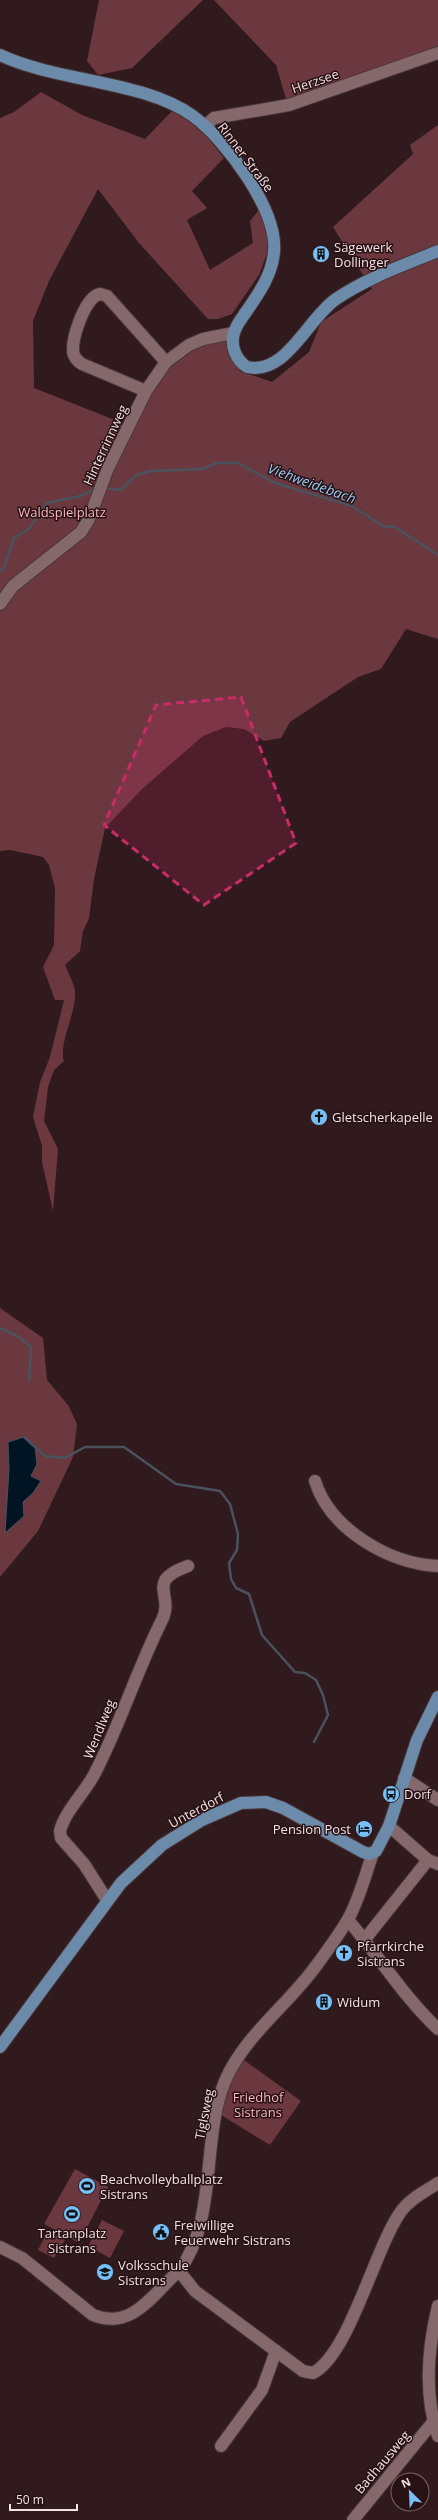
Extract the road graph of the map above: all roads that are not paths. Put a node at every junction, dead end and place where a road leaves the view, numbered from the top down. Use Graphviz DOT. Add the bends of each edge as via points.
graph roads {
  1 [pos="436,54"];
  2 [pos="0,55"];
  3 [pos="205,126"];
  4 [pos="438,251"];
  5 [pos="233,333"];
  6 [pos="166,362"];
  7 [pos="146,391"];
  8 [pos="0,604"];
  9 [pos="315,1481"];
  10 [pos="188,1566"];
  11 [pos="438,1566"];
  12 [pos="438,1697"];
  13 [pos="404,1778"];
  14 [pos="438,1800"];
  15 [pos="389,1826"];
  16 [pos="373,1853"];
  17 [pos="433,1862"];
  18 [pos="107,1900"];
  19 [pos="348,1920"];
  20 [pos="365,1939"];
  21 [pos="438,2029"];
  22 [pos="0,2047"];
  23 [pos="438,2183"];
  24 [pos="0,2247"];
  25 [pos="179,2271"];
  26 [pos="438,2306"];
  27 [pos="276,2351"];
  28 [pos="433,2422"];
  29 [pos="438,2436"];
  30 [pos="221,2446"];
  31 [pos="353,2520"];
  1 -- 3 [label="street, Herzsee" via="289,105 214,118"];
  2 -- 3 [label="main road, Rinner Straße" via="24,64 150,95 179,108"];
  3 -- 5 [label="main road, Rinner Straße" via="254,188 274,231 271,268"];
  4 -- 5 [label="main road" via="386,273 336,299 320,312 285,354 268,367 252,368 242,364 235,352"];
  5 -- 6 [label="street, Hinterrinnweg" via="203,339 189,345"];
  6 -- 7 [label="street, Hinterrinnweg"];
  6 -- 7 [label="street" via="107,296 100,294 90,300 75,338 75,358 82,364"];
  7 -- 8 [label="street, Hinterrinnweg" via="108,468 89,519 81,532 13,586"];
  9 -- 11 [label="street" via="327,1507 369,1544 390,1555 427,1566"];
  10 -- 18 [label="street, Wendlweg" via="170,1574 164,1583 164,1615 139,1667 96,1772 60,1831 61,1838 84,1864"];
  12 -- 13 [label="main road" via="417,1740"];
  13 -- 14 [label="street"];
  13 -- 15 [label="main road"];
  15 -- 16 [label="main road" via="380,1848"];
  15 -- 17 [label="street"];
  16 -- 18 [label="main road, Unterdorf" via="363,1852 279,1806 266,1802 248,1802 208,1817 162,1845 131,1872"];
  16 -- 19 [label="street, Tiglsweg"];
  17 -- 20 [label="street"];
  18 -- 22 [label="main road, Unterdorf"];
  19 -- 20 [label="street"];
  19 -- 25 [label="street, Tiglsweg" via="316,1966 245,2046 226,2080 215,2117 198,2229 187,2261"];
  20 -- 21 [label="street" via="390,1976"];
  23 -- 27 [label="street" via="412,2200 401,2211 353,2316 330,2356 318,2371 308,2373"];
  24 -- 25 [label="street, Tiglsweg" via="22,2258 93,2315 106,2319 121,2319 134,2313"];
  25 -- 27 [label="street" via="195,2291"];
  26 -- 28 [label="street" via="430,2359"];
  27 -- 30 [label="street" via="262,2390"];
  28 -- 29 [label="street"];
  28 -- 31 [label="street, Badhausweg"];
}
